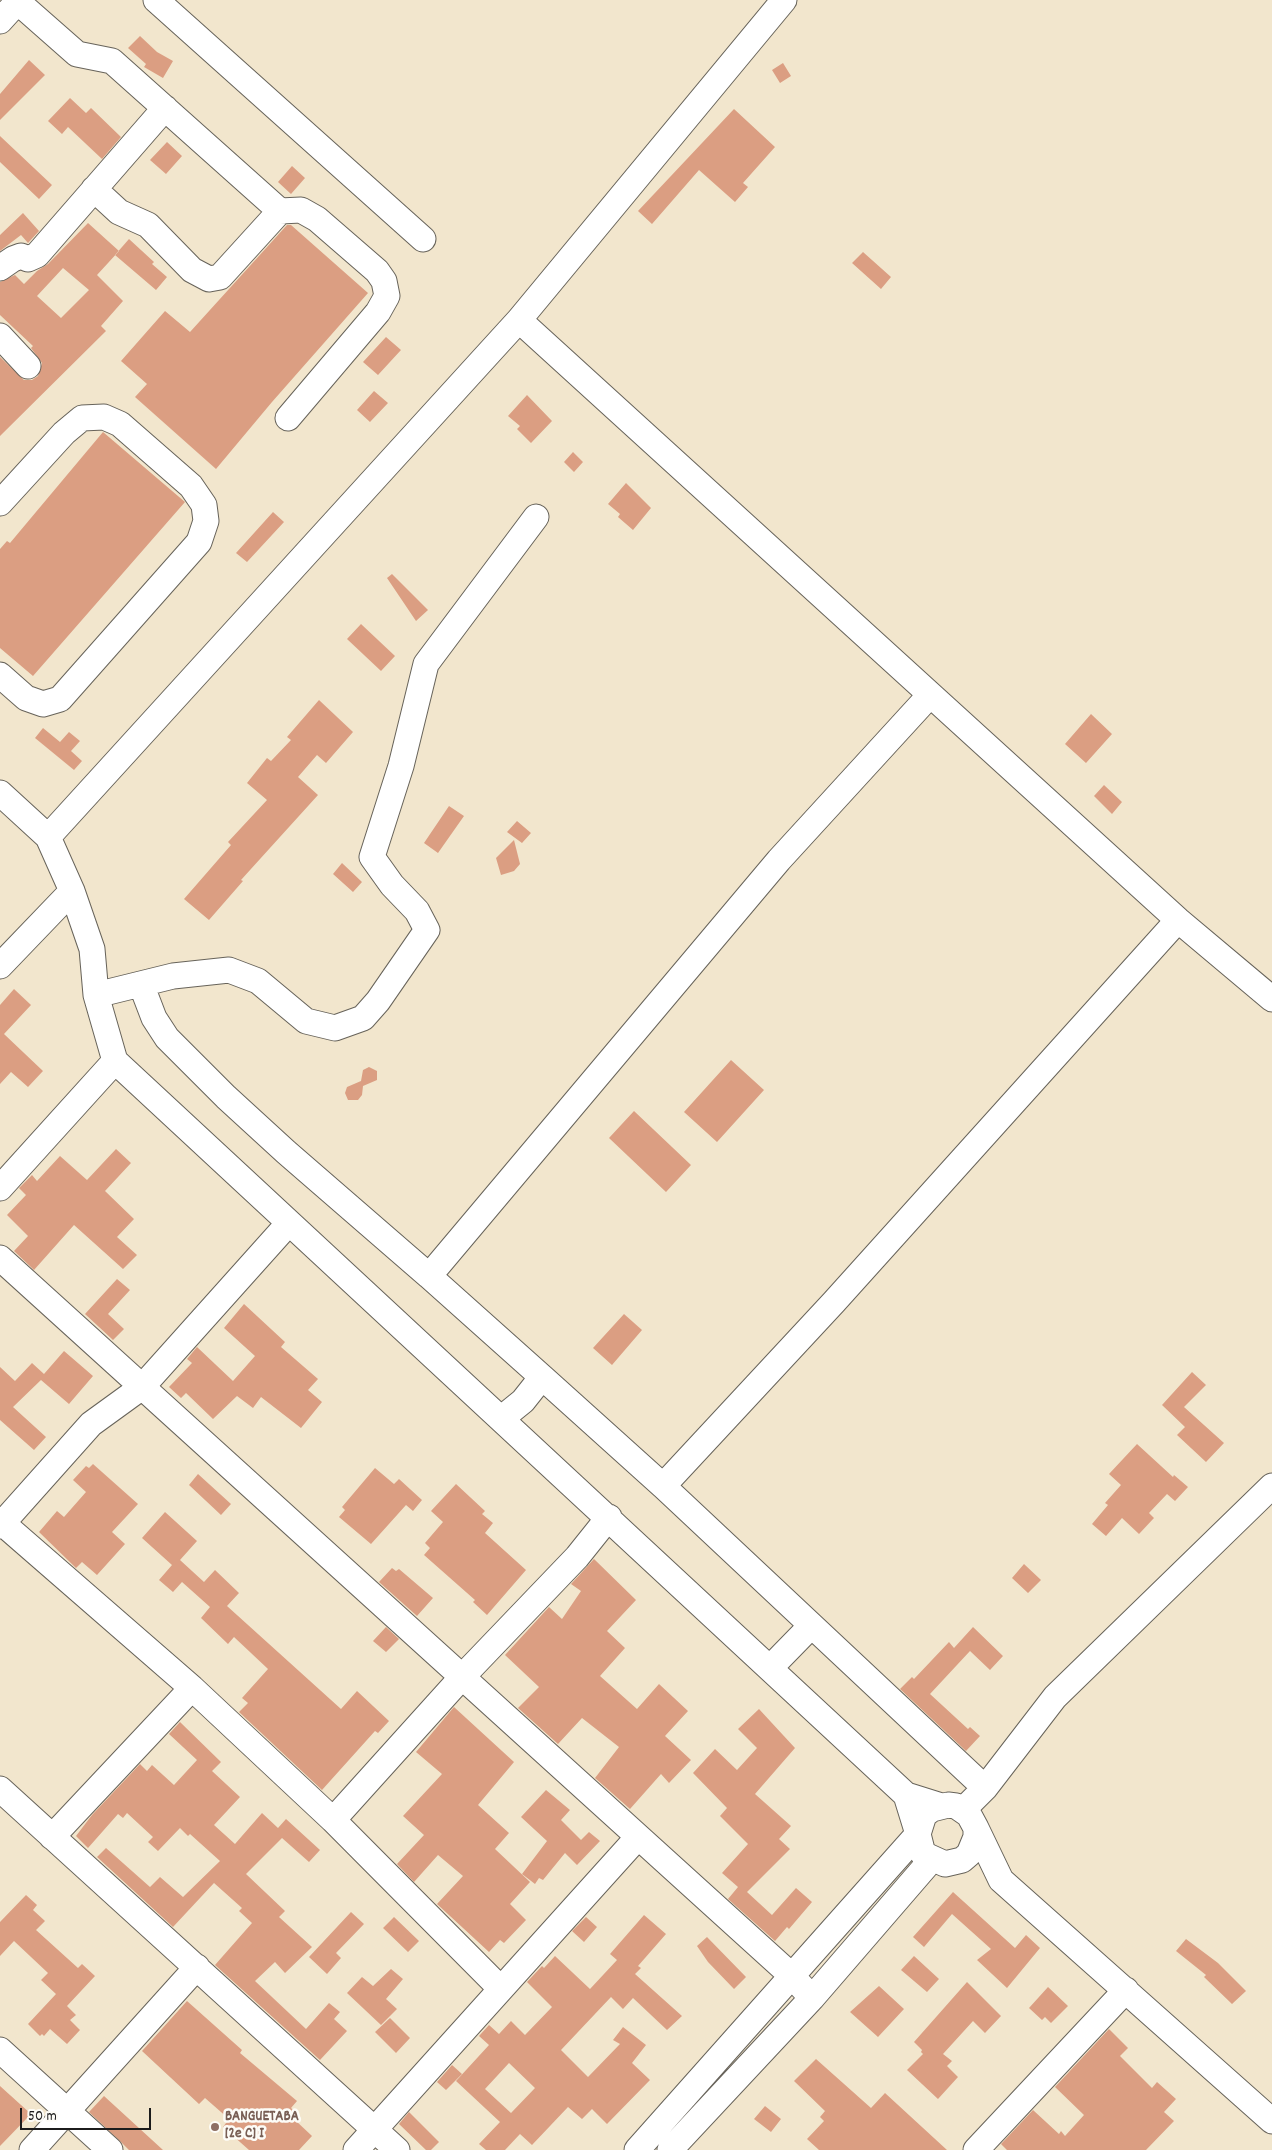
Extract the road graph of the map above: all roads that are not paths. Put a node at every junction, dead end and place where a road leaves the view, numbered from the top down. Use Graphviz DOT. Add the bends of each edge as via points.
graph roads {
  1 [pos="156,0"];
  2 [pos="784,0"];
  3 [pos="18,1"];
  4 [pos="0,21"];
  5 [pos="165,108"];
  6 [pos="94,189"];
  7 [pos="280,211"];
  8 [pos="423,239"];
  9 [pos="0,268"];
  10 [pos="519,320"];
  11 [pos="0,336"];
  12 [pos="28,366"];
  13 [pos="288,418"];
  14 [pos="0,503"];
  15 [pos="536,517"];
  16 [pos="0,675"];
  17 [pos="930,695"];
  18 [pos="0,792"];
  19 [pos="48,837"];
  20 [pos="72,892"];
  21 [pos="1178,920"];
  22 [pos="0,966"];
  23 [pos="119,990"];
  24 [pos="1272,999"];
  25 [pos="115,1061"];
  26 [pos="0,1188"];
  27 [pos="288,1224"];
  28 [pos="0,1258"];
  29 [pos="429,1276"];
  30 [pos="142,1386"];
  31 [pos="533,1387"];
  32 [pos="502,1418"];
  33 [pos="662,1486"];
  34 [pos="1272,1486"];
  35 [pos="609,1517"];
  36 [pos="1,1524"];
  37 [pos="800,1637"];
  38 [pos="770,1668"];
  39 [pos="462,1677"];
  40 [pos="192,1688"];
  41 [pos="985,1788"];
  42 [pos="0,1789"];
  43 [pos="906,1795"];
  44 [pos="960,1815"];
  45 [pos="333,1820"];
  46 [pos="918,1834"];
  47 [pos="52,1837"];
  48 [pos="638,1837"];
  49 [pos="943,1861"];
  50 [pos="1001,1880"];
  51 [pos="197,1967"];
  52 [pos="792,1976"];
  53 [pos="500,1988"];
  54 [pos="1126,1990"];
  55 [pos="812,1998"];
  56 [pos="0,2050"];
  57 [pos="67,2111"];
  58 [pos="1272,2121"];
  59 [pos="374,2130"];
  60 [pos="681,2146"];
  61 [pos="986,2147"];
  62 [pos="32,2150"];
  63 [pos="110,2150"];
  64 [pos="356,2150"];
  65 [pos="397,2150"];
  66 [pos="637,2150"];
  1 -- 8 [label="street"];
  2 -- 10 [label="street"];
  3 -- 4 [label="street"];
  3 -- 5 [label="street" via="77,54 112,61"];
  5 -- 6 [label="street"];
  5 -- 7 [label="street"];
  6 -- 7 [label="street" via="119,212 148,224 192,270 209,279 220,277"];
  6 -- 9 [label="street" via="37,256 28,259 21,256"];
  7 -- 13 [label="street" via="301,210 317,219 377,271 384,281 387,296 378,312"];
  10 -- 17 [label="street"];
  10 -- 19 [label="street"];
  11 -- 12 [label="street"];
  14 -- 16 [label="street" via="64,432 82,418 104,416 120,424 191,486 204,505 206,521 199,542 60,699 43,704 26,698"];
  15 -- 23 [label="street" via="426,664 401,766 372,857 392,885 417,911 427,930 378,1001 363,1018 335,1028 306,1021 258,981 229,970 173,976"];
  17 -- 21 [label="street"];
  17 -- 29 [label="street" via="779,860"];
  18 -- 19 [label="street"];
  19 -- 20 [label="street"];
  20 -- 22 [label="street"];
  20 -- 23 [label="street" via="92,949"];
  21 -- 24 [label="street"];
  21 -- 33 [label="street" via="834,1302"];
  23 -- 25 [label="street"];
  23 -- 29 [label="street" via="154,1018 167,1038 226,1097"];
  25 -- 26 [label="street"];
  25 -- 27 [label="street"];
  27 -- 30 [label="street"];
  27 -- 32 [label="street"];
  28 -- 30 [label="street"];
  29 -- 31 [label="street"];
  30 -- 36 [label="street" via="91,1424"];
  30 -- 39 [label="street"];
  31 -- 32 [label="street"];
  31 -- 33 [label="street"];
  32 -- 35 [label="street"];
  33 -- 37 [label="street"];
  34 -- 41 [label="street" via="1055,1696"];
  35 -- 38 [label="street"];
  35 -- 39 [label="street" via="577,1557"];
  36 -- 40 [label="street"];
  37 -- 38 [label="street"];
  37 -- 41 [label="street"];
  38 -- 43 [label="street"];
  39 -- 45 [label="street"];
  39 -- 48 [label="street"];
  40 -- 45 [label="street"];
  40 -- 47 [label="street"];
  41 -- 44 [label="street"];
  42 -- 47 [label="street"];
  43 -- 44 [label="street"];
  43 -- 46 [label="street"];
  44 -- 46 [label="street" via="924,1816"];
  44 -- 49 [label="street" via="976,1837 969,1854"];
  44 -- 50 [label="street"];
  45 -- 53 [label="street"];
  46 -- 49 [label="street" via="922,1854"];
  46 -- 52 [label="street"];
  47 -- 51 [label="street"];
  48 -- 52 [label="street"];
  48 -- 53 [label="street"];
  49 -- 50 [label="street"];
  49 -- 55 [label="street"];
  50 -- 54 [label="street"];
  51 -- 57 [label="street"];
  51 -- 59 [label="street"];
  52 -- 55 [label="street"];
  52 -- 66 [label="street"];
  53 -- 59 [label="street"];
  54 -- 58 [label="street"];
  54 -- 61 [label="street"];
  55 -- 60 [label="street"];
  56 -- 57 [label="street"];
  57 -- 62 [label="street"];
  57 -- 63 [label="street"];
  59 -- 64 [label="street"];
  59 -- 65 [label="street"];
}
